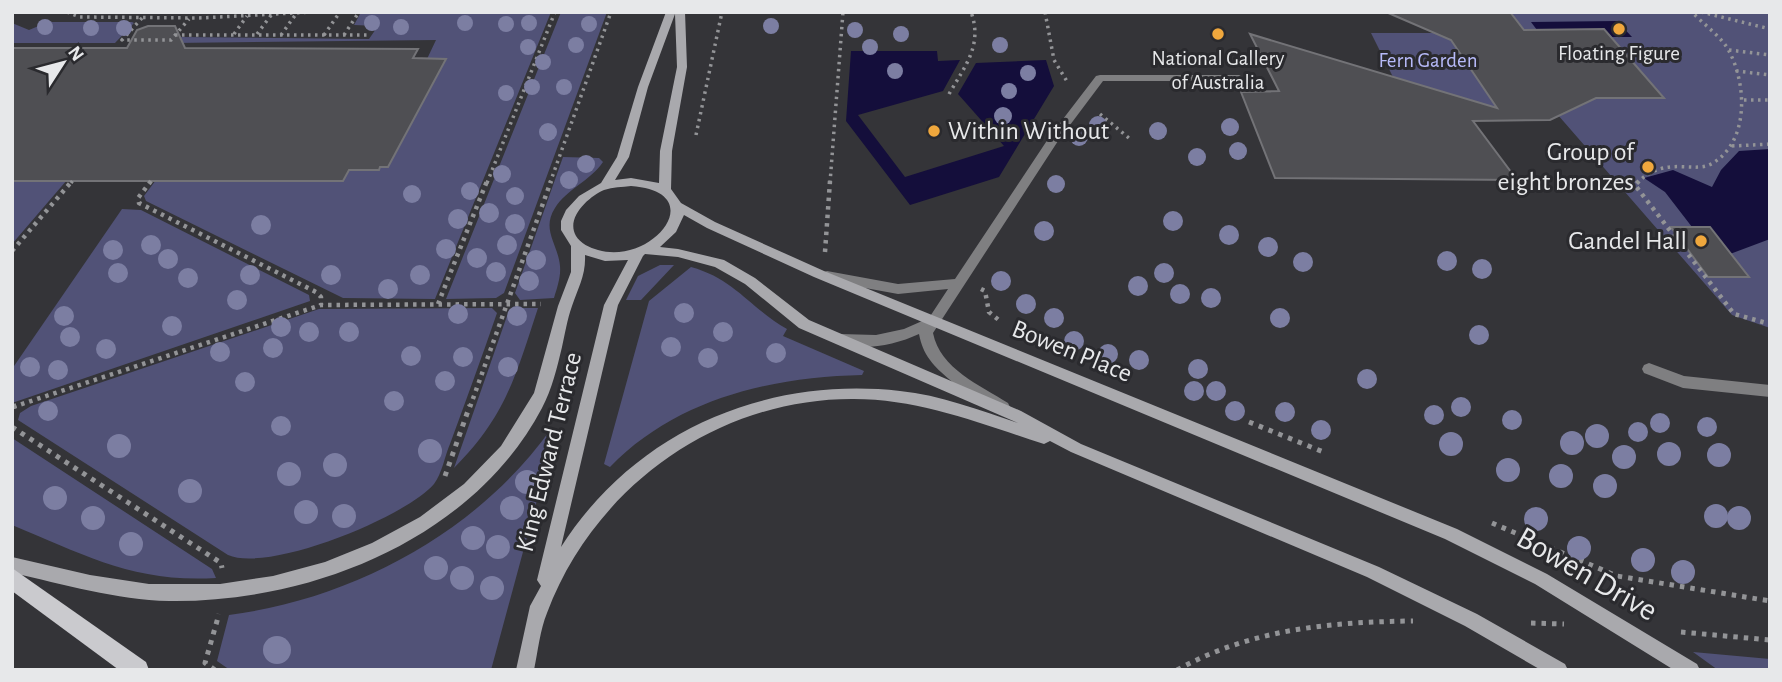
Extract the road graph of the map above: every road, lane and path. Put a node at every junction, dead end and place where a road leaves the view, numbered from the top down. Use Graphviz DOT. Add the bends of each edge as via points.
graph roads {
  1 [pos="67,12"];
  2 [pos="131,12"];
  3 [pos="313,12"];
  4 [pos="340,12"];
  5 [pos="359,12"];
  6 [pos="555,12"];
  7 [pos="611,12"];
  8 [pos="671,12"];
  9 [pos="680,12"];
  10 [pos="722,12"];
  11 [pos="843,12"];
  12 [pos="971,12"];
  13 [pos="1544,12"];
  14 [pos="1574,12"];
  15 [pos="1692,12"];
  16 [pos="1701,12"];
  17 [pos="297,13"];
  18 [pos="272,14"];
  19 [pos="248,15"];
  20 [pos="125,17"];
  21 [pos="142,18"];
  22 [pos="190,18"];
  23 [pos="1770,29"];
  24 [pos="175,35"];
  25 [pos="233,35"];
  26 [pos="257,35"];
  27 [pos="281,35"];
  28 [pos="324,35"];
  29 [pos="344,35"];
  30 [pos="369,35"];
  31 [pos="1729,50"];
  32 [pos="1770,55"];
  33 [pos="1735,71"];
  34 [pos="1770,75"];
  35 [pos="1239,78"];
  36 [pos="949,94"];
  37 [pos="1744,100"];
  38 [pos="1770,100"];
  39 [pos="1118,128"];
  40 [pos="1130,139"];
  41 [pos="694,142"];
  42 [pos="1770,144"];
  43 [pos="1732,146"];
  44 [pos="73,180"];
  45 [pos="151,180"];
  46 [pos="605,186"];
  47 [pos="665,190"];
  48 [pos="678,206"];
  49 [pos="577,245"];
  50 [pos="12,251"];
  51 [pos="641,251"];
  52 [pos="824,256"];
  53 [pos="819,274"];
  54 [pos="958,283"];
  55 [pos="438,304"];
  56 [pos="506,304"];
  57 [pos="546,304"];
  58 [pos="320,305"];
  59 [pos="933,322"];
  60 [pos="1770,324"];
  61 [pos="834,337"];
  62 [pos="1649,369"];
  63 [pos="1770,391"];
  64 [pos="12,407"];
  65 [pos="1016,415"];
  66 [pos="1245,421"];
  67 [pos="12,426"];
  68 [pos="1076,449"];
  69 [pos="1329,454"];
  70 [pos="447,481"];
  71 [pos="1479,518"];
  72 [pos="1451,534"];
  73 [pos="12,565"];
  74 [pos="12,578"];
  75 [pos="225,578"];
  76 [pos="1770,601"];
  77 [pos="221,606"];
  78 [pos="537,615"];
  79 [pos="1684,665"];
  80 [pos="1557,668"];
  81 [pos="138,670"];
  82 [pos="215,670"];
  83 [pos="526,670"];
  1 -- 20 [label="path" via="80,17"];
  2 -- 20 [label="path"];
  3 -- 17 [label="path"];
  4 -- 28 [label="path"];
  5 -- 29 [label="path"];
  6 -- 55 [label="path"];
  7 -- 56 [label="path"];
  8 -- 46 [label="main road, King Edward Terrace" via="623,157"];
  9 -- 47 [label="main road" via="682,67 666,151"];
  10 -- 41 [label="path"];
  11 -- 52 [label="path"];
  12 -- 36 [label="path" via="979,41"];
  13 -- 14 [label="path"];
  15 -- 31 [label="path"];
  16 -- 23 [label="path"];
  17 -- 18 [label="path"];
  17 -- 27 [label="path"];
  18 -- 19 [label="path"];
  18 -- 26 [label="path"];
  19 -- 22 [label="path"];
  19 -- 25 [label="path"];
  20 -- 21 [label="path"];
  21 -- 22 [label="path"];
  21 -- 24 [label="path" via="122,40 171,40"];
  22 -- 24 [label="path"];
  24 -- 25 [label="path"];
  25 -- 26 [label="path"];
  26 -- 27 [label="path"];
  27 -- 28 [label="path"];
  28 -- 29 [label="path"];
  29 -- 30 [label="path"];
  31 -- 32 [label="path"];
  31 -- 33 [label="path"];
  33 -- 34 [label="path"];
  33 -- 37 [label="path"];
  35 -- 54 [label="lane" via="1100,78"];
  37 -- 38 [label="path"];
  37 -- 43 [label="path"];
  39 -- 40 [label="path"];
  42 -- 43 [label="path"];
  43 -- 60 [label="path" via="1711,165 1661,165 1635,184 1734,314"];
  44 -- 50 [label="path"];
  45 -- 58 [label="path" via="139,203 316,292"];
  46 -- 47 [label="main road, King Edward Terrace" via="631,181"];
  46 -- 49 [label="main road, King Edward Terrace" via="587,195 570,212 567,231"];
  47 -- 48 [label="main road"];
  48 -- 51 [label="main road, King Edward Terrace" via="675,225 658,243"];
  48 -- 53 [label="main road, Bowen Place"];
  49 -- 51 [label="main road" via="597,254"];
  49 -- 73 [label="main road, King Edward Terrace" via="576,286 566,304 547,381 524,426 478,480 403,535 312,575 223,592 137,591"];
  51 -- 61 [label="main road" via="678,253 719,263 804,324"];
  51 -- 78 [label="main road, King Edward Terrace" via="611,305"];
  53 -- 54 [label="lane" via="898,289"];
  53 -- 59 [label="main road, Bowen Place"];
  54 -- 59 [label="lane"];
  55 -- 56 [label="path"];
  55 -- 58 [label="path"];
  56 -- 57 [label="path"];
  56 -- 70 [label="path" via="446,471"];
  58 -- 64 [label="path"];
  59 -- 61 [label="lane" via="892,339"];
  59 -- 65 [label="lane" via="926,338 936,358"];
  59 -- 72 [label="main road, Bowen Place"];
  61 -- 65 [label="main road"];
  62 -- 63 [label="lane" via="1683,382"];
  65 -- 68 [label="main road"];
  66 -- 69 [label="path"];
  67 -- 75 [label="path" via="221,563"];
  68 -- 78 [label="main road" via="901,397 825,393 745,410 667,450 607,501 570,546"];
  68 -- 80 [label="main road" via="1373,572"];
  71 -- 76 [label="path" via="1616,576"];
  72 -- 79 [label="main road, Bowen Drive"];
  74 -- 81 [label="main road"];
  77 -- 82 [label="path" via="205,663"];
  78 -- 83 [label="main road, King Edward Terrace"];
}
